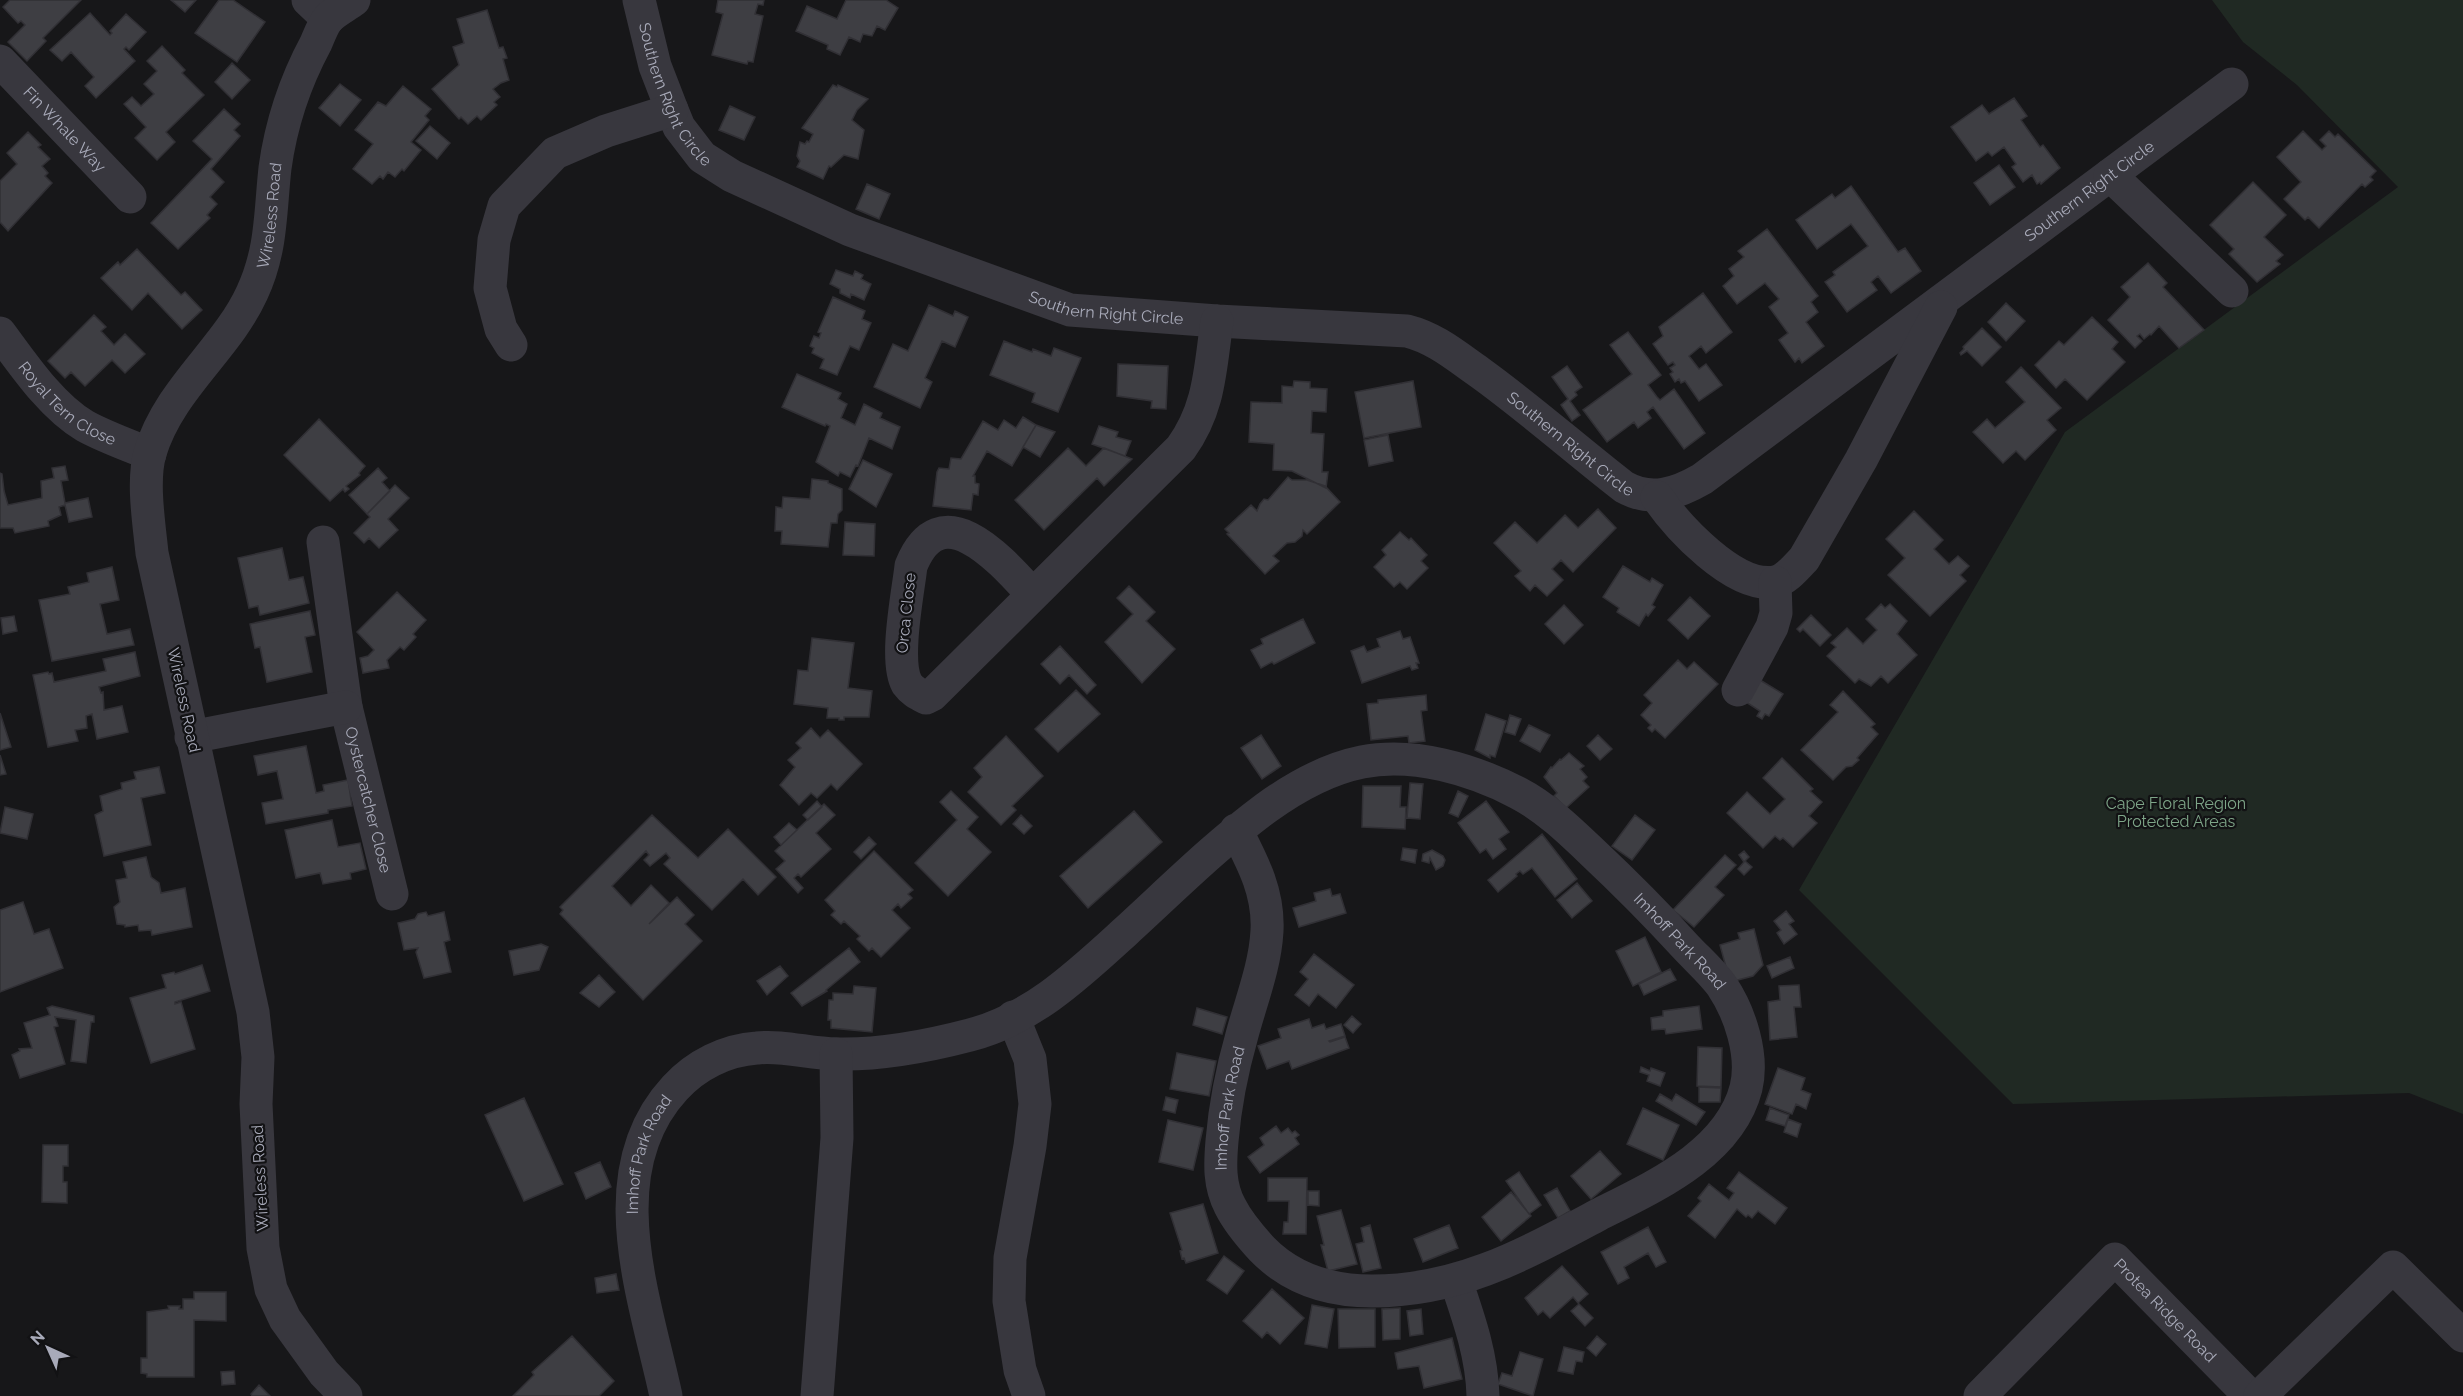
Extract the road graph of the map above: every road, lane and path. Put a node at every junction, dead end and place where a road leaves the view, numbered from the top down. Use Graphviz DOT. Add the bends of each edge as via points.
graph roads {
  1 [pos="639,0"];
  2 [pos="330,6"];
  3 [pos="0,61"];
  4 [pos="2232,84"];
  5 [pos="672,110"];
  6 [pos="2110,175"];
  7 [pos="130,196"];
  8 [pos="2232,291"];
  9 [pos="1945,299"];
  10 [pos="1217,321"];
  11 [pos="0,333"];
  12 [pos="511,345"];
  13 [pos="150,454"];
  14 [pos="1657,496"];
  15 [pos="323,542"];
  16 [pos="1775,582"];
  17 [pos="1032,594"];
  18 [pos="1738,690"];
  19 [pos="346,707"];
  20 [pos="191,737"];
  21 [pos="1236,830"];
  22 [pos="392,894"];
  23 [pos="1013,1017"];
  24 [pos="836,1054"];
  25 [pos="1456,1281"];
  26 [pos="2463,1336"];
  27 [pos="346,1396"];
  28 [pos="666,1396"];
  29 [pos="817,1396"];
  30 [pos="1029,1396"];
  31 [pos="1483,1396"];
  32 [pos="1980,1396"];
  33 [pos="2250,1396"];
  34 [pos="2260,1396"];
  1 -- 5 [label="street, Southern Right Circle" via="655,66"];
  2 -- 13 [label="street, Wireless Road" via="290,104 276,166 266,257 252,292 234,323 187,384"];
  3 -- 7 [label="street, Fin Whale Way"];
  4 -- 6 [label="street, Southern Right Circle"];
  5 -- 10 [label="street, Southern Right Circle" via="679,127 702,157 850,230 1070,310"];
  5 -- 12 [label="street" via="606,131 555,153 504,206 494,240 489,288 501,329"];
  6 -- 8 [label="street"];
  6 -- 9 [label="street, Southern Right Circle"];
  9 -- 14 [label="street, Southern Right Circle" via="1702,479 1687,488"];
  9 -- 16 [label="street, Southern Right Circle" via="1804,559"];
  10 -- 14 [label="street, Southern Right Circle" via="1422,334 1506,392 1624,487"];
  10 -- 17 [label="street, Orca Close" via="1204,408 1193,432"];
  11 -- 13 [label="street, Royal Tern Close" via="38,383 69,414"];
  13 -- 20 [label="street, Wireless Road" via="148,508 152,553"];
  14 -- 16 [label="street, Southern Right Circle" via="1682,529 1732,570"];
  15 -- 19 [label="street, Oystercatcher Close"];
  16 -- 18 [label="street" via="1776,613 1772,627"];
  17 -- 17 [label="street, Orca Close" via="932,695 926,698 908,685 901,661 911,566 916,552 934,535 947,531 975,541"];
  19 -- 20 [label="street, Oystercatcher Close"];
  19 -- 22 [label="street, Oystercatcher Close"];
  20 -- 27 [label="street, Wireless Road" via="253,1012 258,1057 256,1104 263,1248 271,1289 285,1319"];
  21 -- 23 [label="street, Imhoff Park Road" via="1075,977 1042,1002"];
  21 -- 25 [label="street, Imhoff Park Road" via="1261,883 1268,925 1265,954 1241,1036 1223,1130 1220,1173 1228,1203 1248,1234 1272,1259 1298,1277 1330,1287 1370,1291"];
  21 -- 25 [label="street, Imhoff Park Road" via="1320,775 1365,761 1425,760 1472,772 1524,796 1570,831 1644,901 1722,987 1743,1031 1750,1063 1746,1092 1731,1122 1711,1146 1638,1195 1544,1244"];
  23 -- 24 [label="street, Imhoff Park Road" via="981,1032 944,1041"];
  23 -- 30 [label="street" via="1030,1059 1035,1104 1010,1258 1009,1301 1020,1370"];
  24 -- 28 [label="street, Imhoff Park Road" via="752,1047 707,1062 670,1093 647,1127 635,1161 631,1207 634,1250"];
  24 -- 29 [label="street" via="837,1138"];
  25 -- 31 [label="street" via="1474,1331"];
  26 -- 34 [label="street" via="2393,1267"];
  32 -- 33 [label="street, Protea Ridge Road" via="2115,1259"];
}
